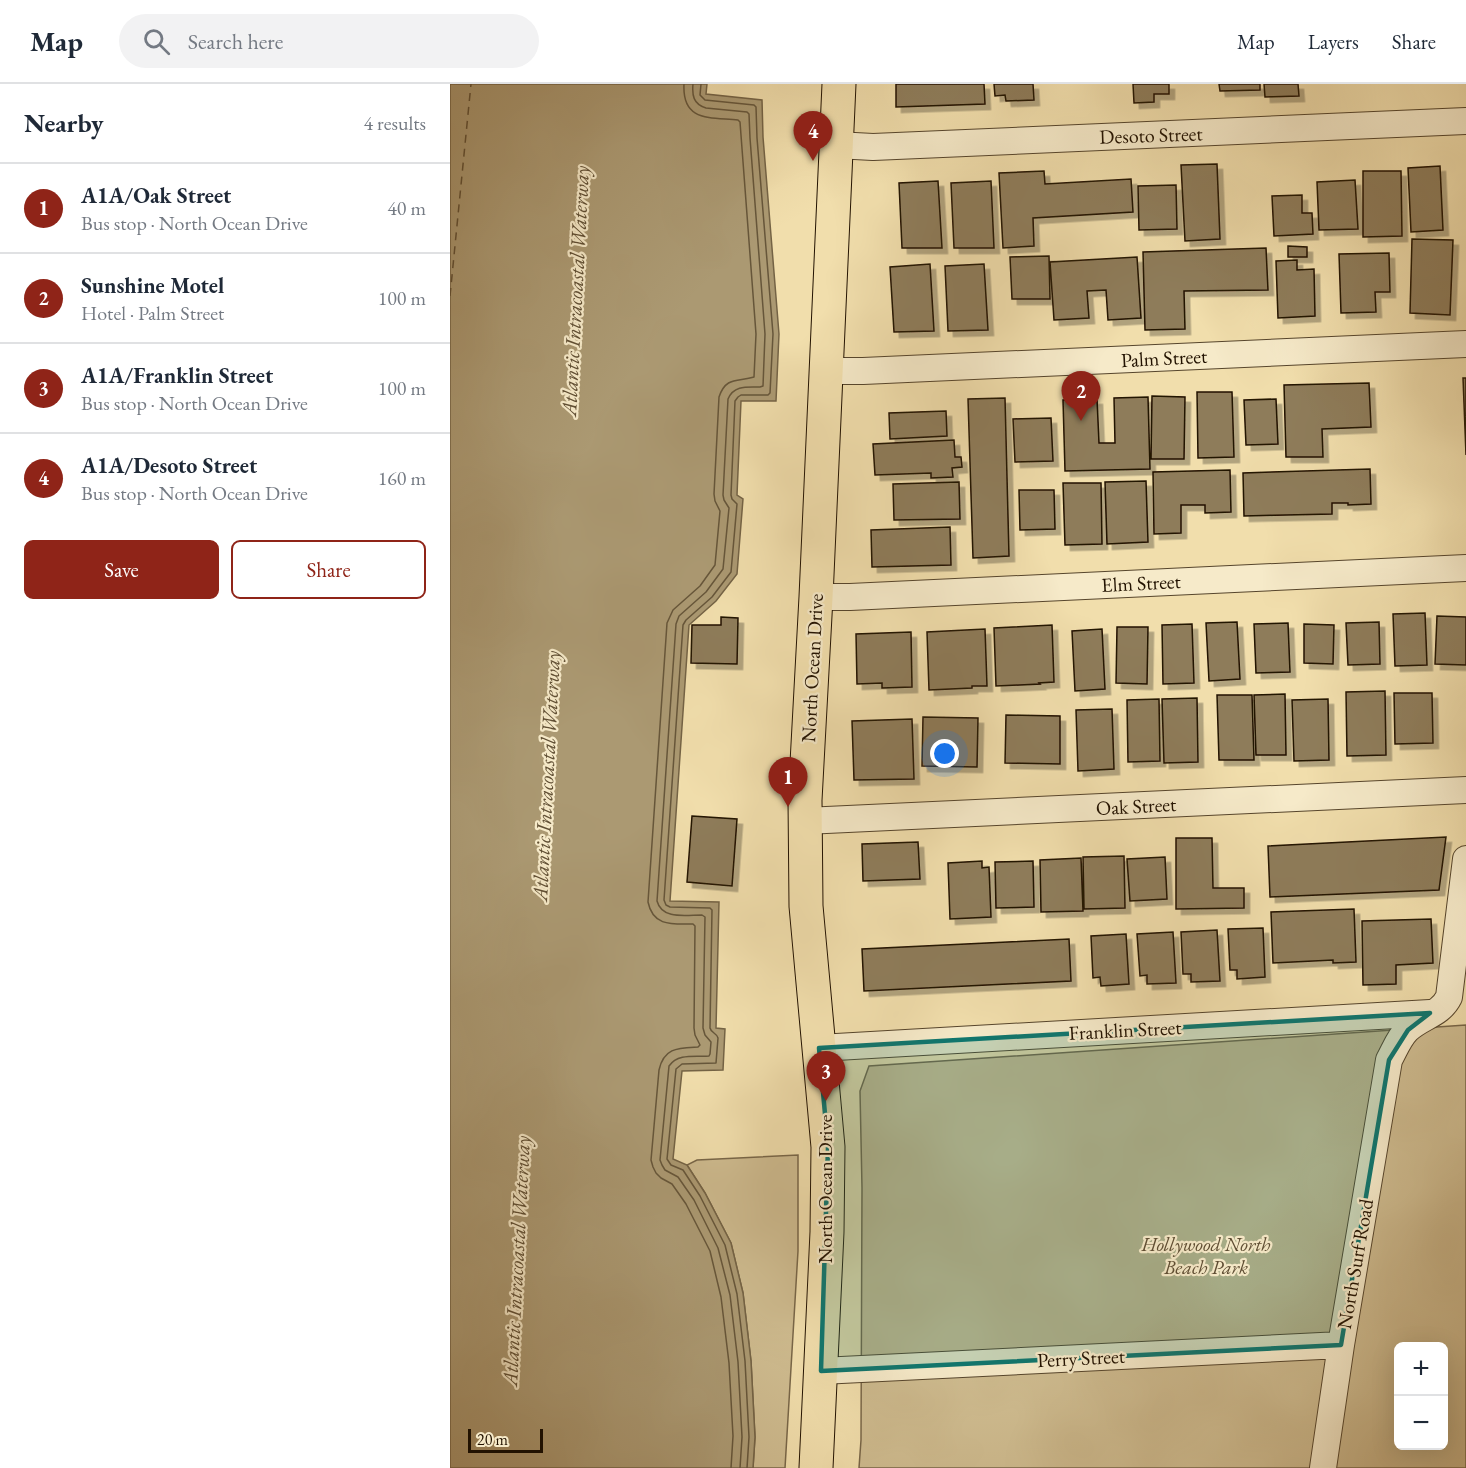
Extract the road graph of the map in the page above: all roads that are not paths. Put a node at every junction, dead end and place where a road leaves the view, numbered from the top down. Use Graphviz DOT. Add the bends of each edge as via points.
graph roads {
  1 [pos="839,84"];
  2 [pos="1466,121"];
  3 [pos="836,145"];
  4 [pos="1466,344"];
  5 [pos="826,371"];
  6 [pos="1466,568"];
  7 [pos="816,597"];
  8 [pos="1466,790"];
  9 [pos="805,821"];
  10 [pos="1466,859"];
  11 [pos="1430,1013"];
  12 [pos="1338,1019"];
  13 [pos="819,1048"];
  14 [pos="1389,1060"];
  15 [pos="1341,1344"];
  16 [pos="821,1371"];
  17 [pos="816,1468"];
  18 [pos="1323,1468"];
  1 -- 3 [label="main road, North Ocean Drive"];
  2 -- 3 [label="street, Desoto Street" via="873,147"];
  3 -- 5 [label="main road, North Ocean Drive"];
  4 -- 5 [label="street, Palm Street"];
  5 -- 7 [label="main road, North Ocean Drive"];
  6 -- 7 [label="street, Elm Street"];
  7 -- 9 [label="main road, North Ocean Drive"];
  8 -- 9 [label="street, Oak Street"];
  9 -- 13 [label="main road, North Ocean Drive" via="806,906"];
  10 -- 11 [label="street, North Surf Road" via="1449,997 1443,1007"];
  11 -- 12 [label="street, Franklin Street"];
  11 -- 14 [label="street, North Surf Road" via="1408,1030"];
  12 -- 13 [label="street, Franklin Street"];
  12 -- 14 [label="street, North Surf Road" via="1375,1028"];
  13 -- 16 [label="main road, North Ocean Drive" via="828,1146"];
  14 -- 15 [label="street, North Surf Road"];
  15 -- 16 [label="street, Perry Street"];
  15 -- 18 [label="street, North Surf Road"];
  16 -- 17 [label="main road, North Ocean Drive"];
}
